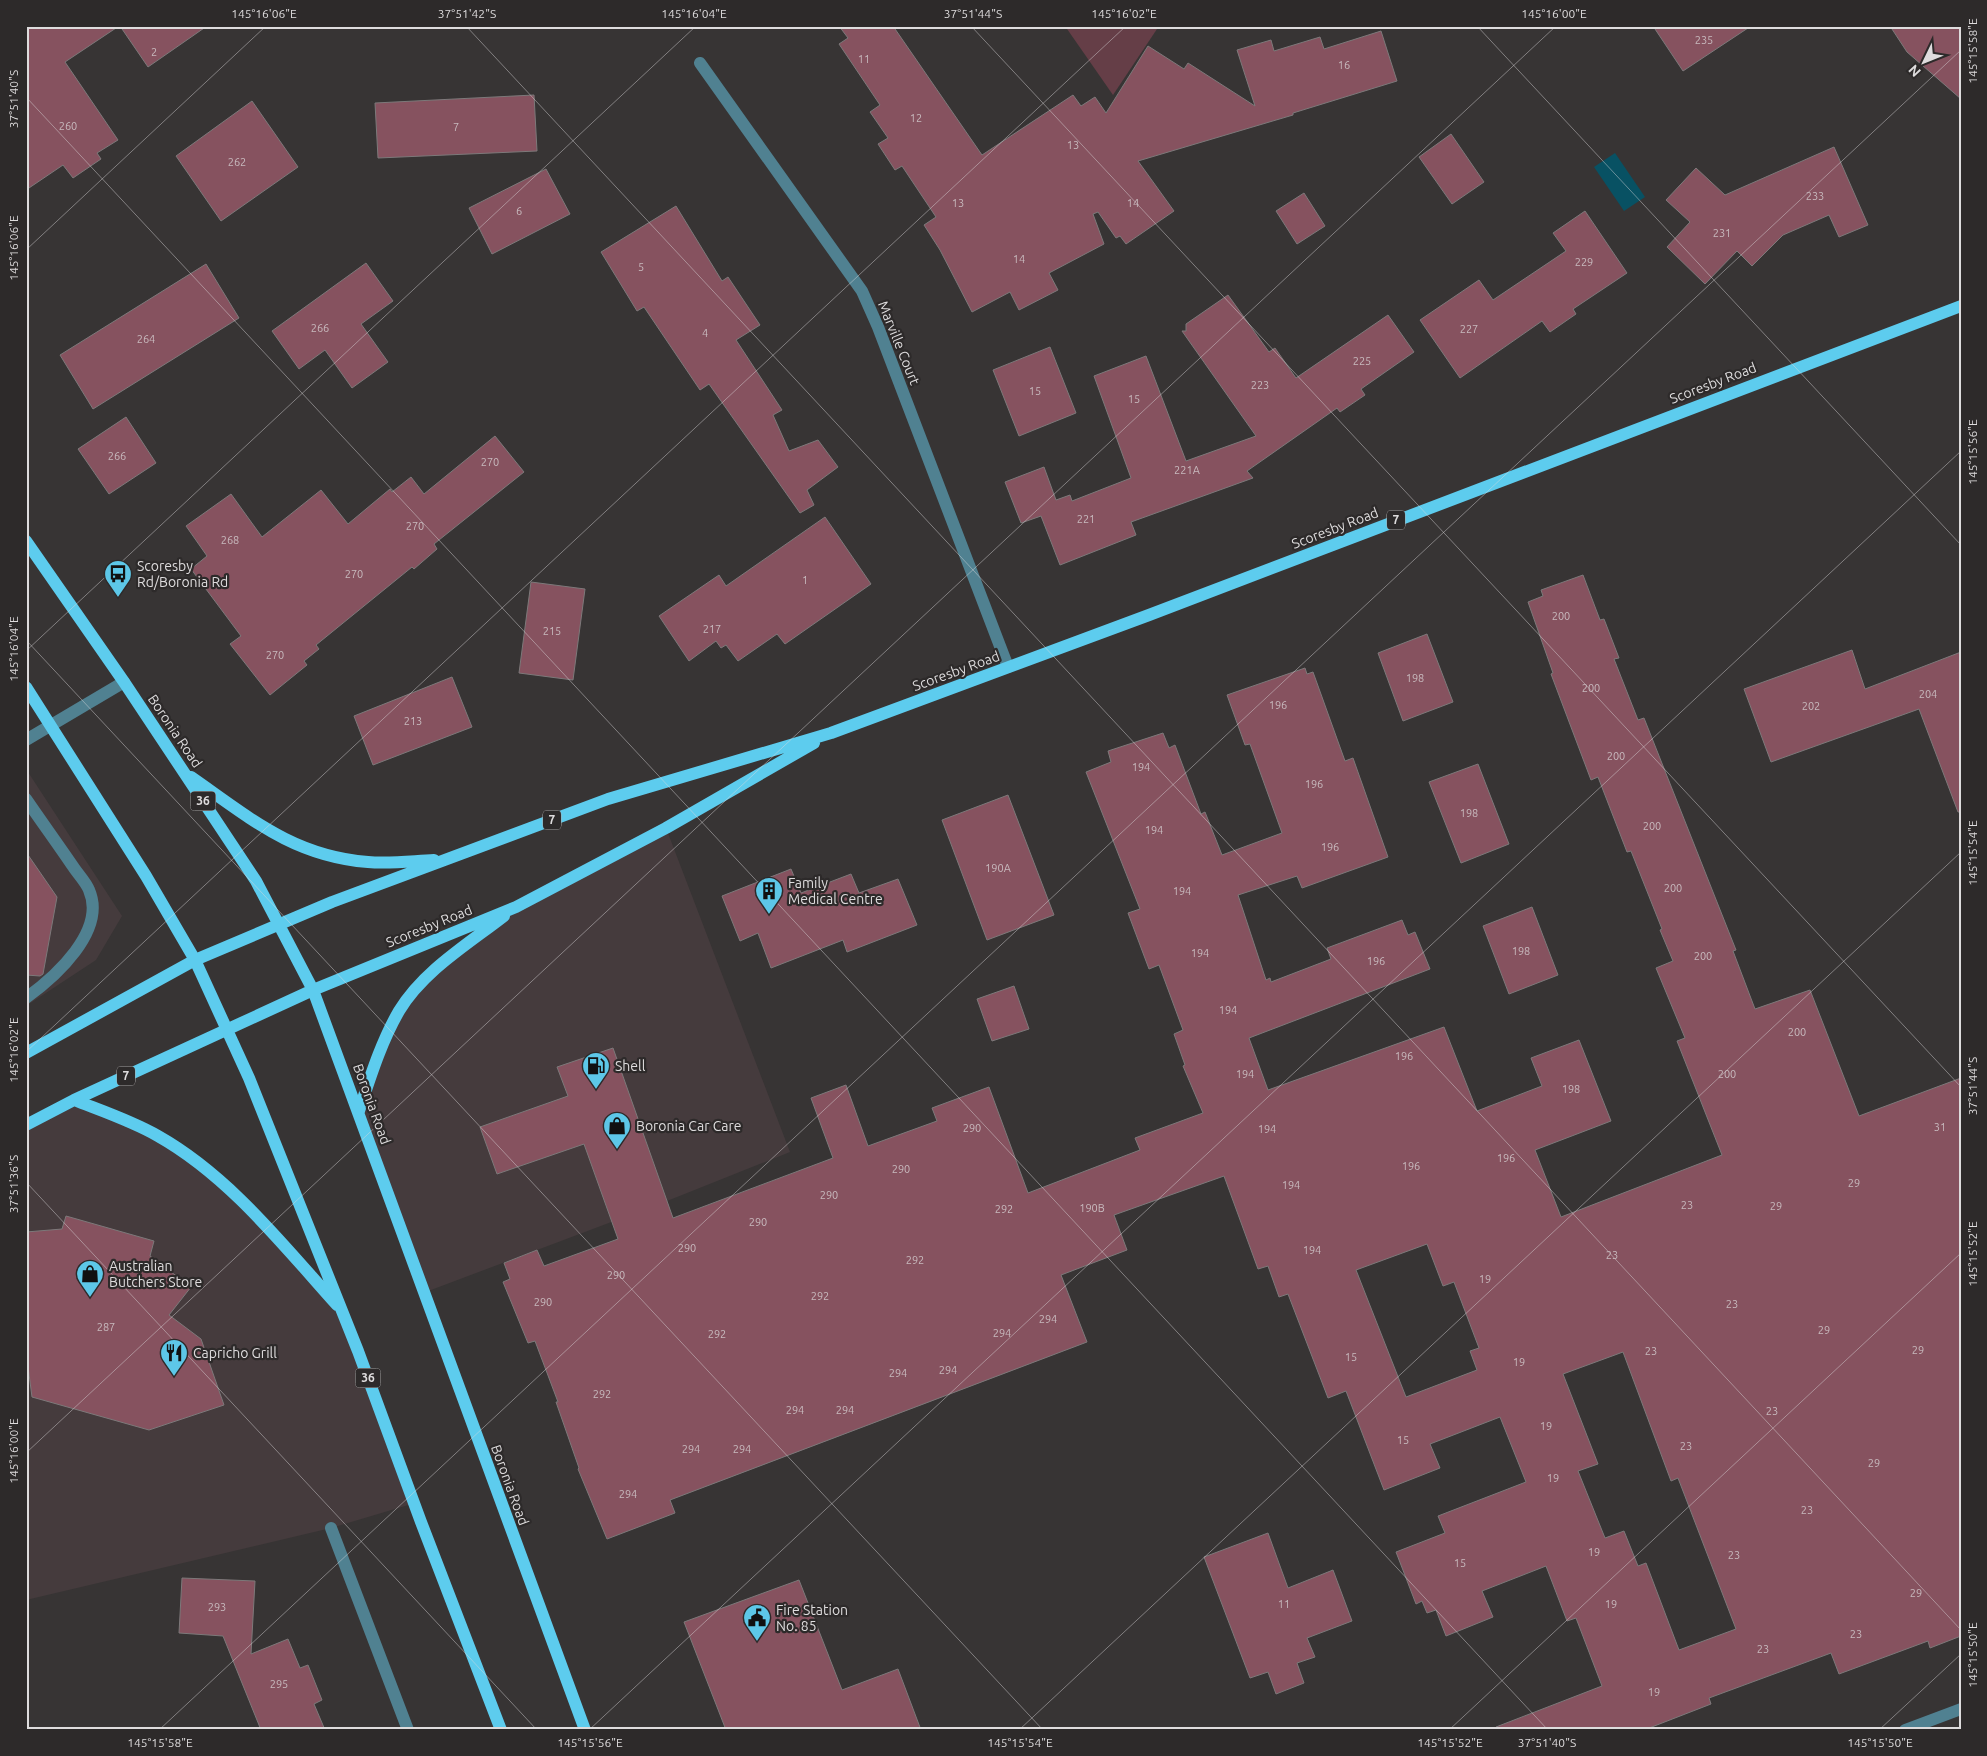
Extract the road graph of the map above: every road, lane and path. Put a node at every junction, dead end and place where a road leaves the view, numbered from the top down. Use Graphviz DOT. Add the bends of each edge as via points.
graph roads {
  1 [pos="700,63"];
  2 [pos="1961,306"];
  3 [pos="26,541"];
  4 [pos="1008,667"];
  5 [pos="124,682"];
  6 [pos="26,687"];
  7 [pos="51,726"];
  8 [pos="831,733"];
  9 [pos="26,740"];
  10 [pos="185,773"];
  11 [pos="26,800"];
  12 [pos="444,860"];
  13 [pos="516,907"];
  14 [pos="278,923"];
  15 [pos="195,960"];
  16 [pos="314,990"];
  17 [pos="26,998"];
  18 [pos="227,1030"];
  19 [pos="26,1053"];
  20 [pos="74,1100"];
  21 [pos="359,1111"];
  22 [pos="26,1125"];
  23 [pos="342,1310"];
  24 [pos="331,1528"];
  25 [pos="1961,1709"];
  26 [pos="408,1730"];
  27 [pos="501,1730"];
  28 [pos="585,1730"];
  29 [pos="1905,1730"];
  1 -- 4 [label="street, Marville Court" via="862,291"];
  2 -- 4 [label="main road, Scoresby Road / 7"];
  3 -- 5 [label="main road, Boronia Road / 36"];
  4 -- 8 [label="main road, Scoresby Road / 7"];
  5 -- 7 [label="street"];
  5 -- 10 [label="main road, Boronia Road / 36"];
  6 -- 7 [label="main road, 36"];
  7 -- 9 [label="street"];
  7 -- 15 [label="main road, 36"];
  8 -- 12 [label="main road, Scoresby Road / 7" via="608,799"];
  8 -- 13 [label="main road, Scoresby Road / 7" via="666,828"];
  10 -- 12 [label="main road" via="272,834 295,845 323,854 369,862"];
  10 -- 14 [label="main road, Boronia Road / 36" via="256,881"];
  11 -- 17 [label="street" via="90,891 93,914 88,932 78,947"];
  12 -- 14 [label="main road, Scoresby Road / 7"];
  13 -- 16 [label="main road, Scoresby Road / 7"];
  13 -- 21 [label="main road" via="444,963 408,999 377,1058"];
  14 -- 15 [label="main road, Scoresby Road / 7"];
  14 -- 16 [label="main road, Boronia Road / 36"];
  15 -- 18 [label="main road, 36"];
  15 -- 19 [label="main road, Scoresby Road / 7"];
  16 -- 18 [label="main road, Scoresby Road / 7"];
  16 -- 21 [label="main road, Boronia Road / 36"];
  18 -- 20 [label="main road, Scoresby Road / 7"];
  18 -- 23 [label="main road, 36" via="259,1100"];
  20 -- 22 [label="main road, Scoresby Road / 7"];
  20 -- 23 [label="main road" via="158,1136 210,1174 257,1217"];
  21 -- 28 [label="main road, Boronia Road / 36"];
  23 -- 27 [label="main road, 36"];
  24 -- 26 [label="street"];
  25 -- 29 [label="street"];
}
